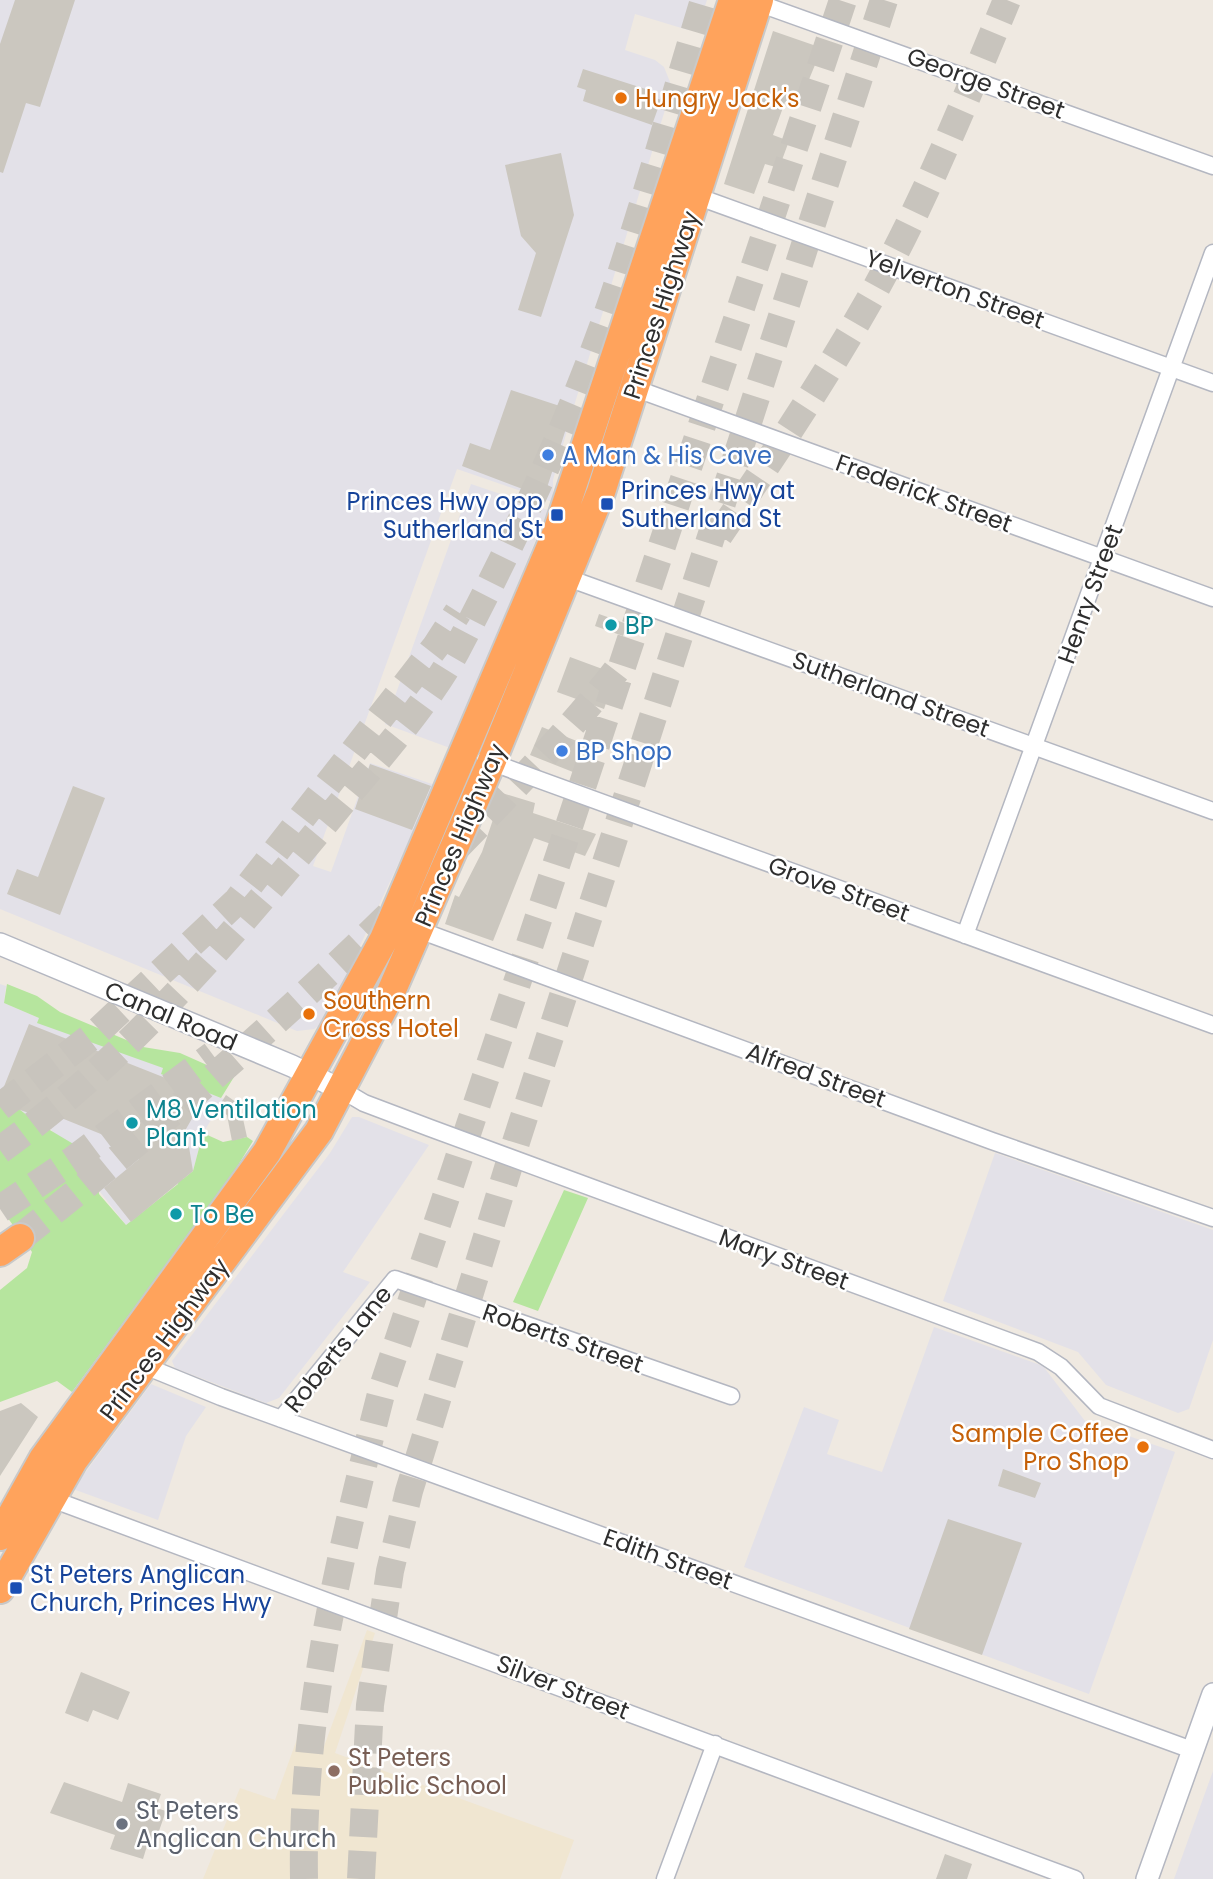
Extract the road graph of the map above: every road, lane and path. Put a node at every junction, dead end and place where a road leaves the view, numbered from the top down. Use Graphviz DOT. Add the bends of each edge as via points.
graph roads {
  1 [pos="750,1"];
  2 [pos="1213,166"];
  3 [pos="696,196"];
  4 [pos="1213,253"];
  5 [pos="1172,368"];
  6 [pos="1213,383"];
  7 [pos="634,388"];
  8 [pos="1104,558"];
  9 [pos="568,578"];
  10 [pos="1213,598"];
  11 [pos="1034,746"];
  12 [pos="465,751"];
  13 [pos="491,762"];
  14 [pos="1213,811"];
  15 [pos="419,930"];
  16 [pos="965,935"];
  17 [pos="0,944"];
  18 [pos="1213,1025"];
  19 [pos="312,1075"];
  20 [pos="342,1090"];
  21 [pos="1213,1218"];
  22 [pos="395,1279"];
  23 [pos="145,1366"];
  24 [pos="731,1396"];
  25 [pos="281,1419"];
  26 [pos="1213,1450"];
  27 [pos="49,1498"];
  28 [pos="0,1536"];
  29 [pos="0,1589"];
  30 [pos="1213,1693"];
  31 [pos="715,1744"];
  32 [pos="1192,1750"];
  33 [pos="665,1879"];
  34 [pos="1075,1879"];
  35 [pos="1147,1879"];
  1 -- 2 [label="street, George Street"];
  1 -- 3 [label="highway, Princes Highway"];
  1 -- 12 [label="highway, Princes Highway" via="557,532"];
  3 -- 5 [label="street, Yelverton Street"];
  3 -- 7 [label="highway, Princes Highway"];
  4 -- 5 [label="street, Henry Street"];
  5 -- 6 [label="street, Yelverton Street"];
  5 -- 8 [label="street, Henry Street"];
  7 -- 8 [label="street, Frederick Street"];
  7 -- 9 [label="highway, Princes Highway"];
  8 -- 10 [label="street, Frederick Street"];
  8 -- 11 [label="street, Henry Street"];
  9 -- 11 [label="street, Sutherland Street"];
  9 -- 13 [label="highway, Princes Highway"];
  11 -- 14 [label="street, Sutherland Street"];
  11 -- 16 [label="street, Henry Street"];
  12 -- 13 [label="street, Grove Street"];
  12 -- 19 [label="highway, Princes Highway" via="384,939"];
  13 -- 15 [label="highway, Princes Highway"];
  13 -- 16 [label="street, Grove Street"];
  15 -- 20 [label="highway, Princes Highway"];
  15 -- 21 [label="street, Alfred Street"];
  16 -- 18 [label="street, Grove Street"];
  17 -- 19 [label="main road, Canal Road"];
  19 -- 20 [label="main road, Canal Road"];
  19 -- 28 [label="highway, Princes Highway" via="267,1152 43,1459"];
  20 -- 23 [label="highway, Princes Highway" via="319,1130"];
  20 -- 26 [label="street, Mary Street" via="363,1103 1038,1352 1061,1367 1099,1406"];
  22 -- 24 [label="street, Roberts Street"];
  22 -- 25 [label="street, Roberts Lane"];
  23 -- 25 [label="street, Edith Street"];
  23 -- 27 [label="highway, Princes Highway"];
  25 -- 32 [label="street, Edith Street"];
  27 -- 29 [label="highway, Princes Highway"];
  27 -- 31 [label="street, Silver Street"];
  30 -- 32 [label="main road"];
  31 -- 33 [label="street"];
  31 -- 34 [label="street, Silver Street"];
  32 -- 35 [label="main road"];
}
